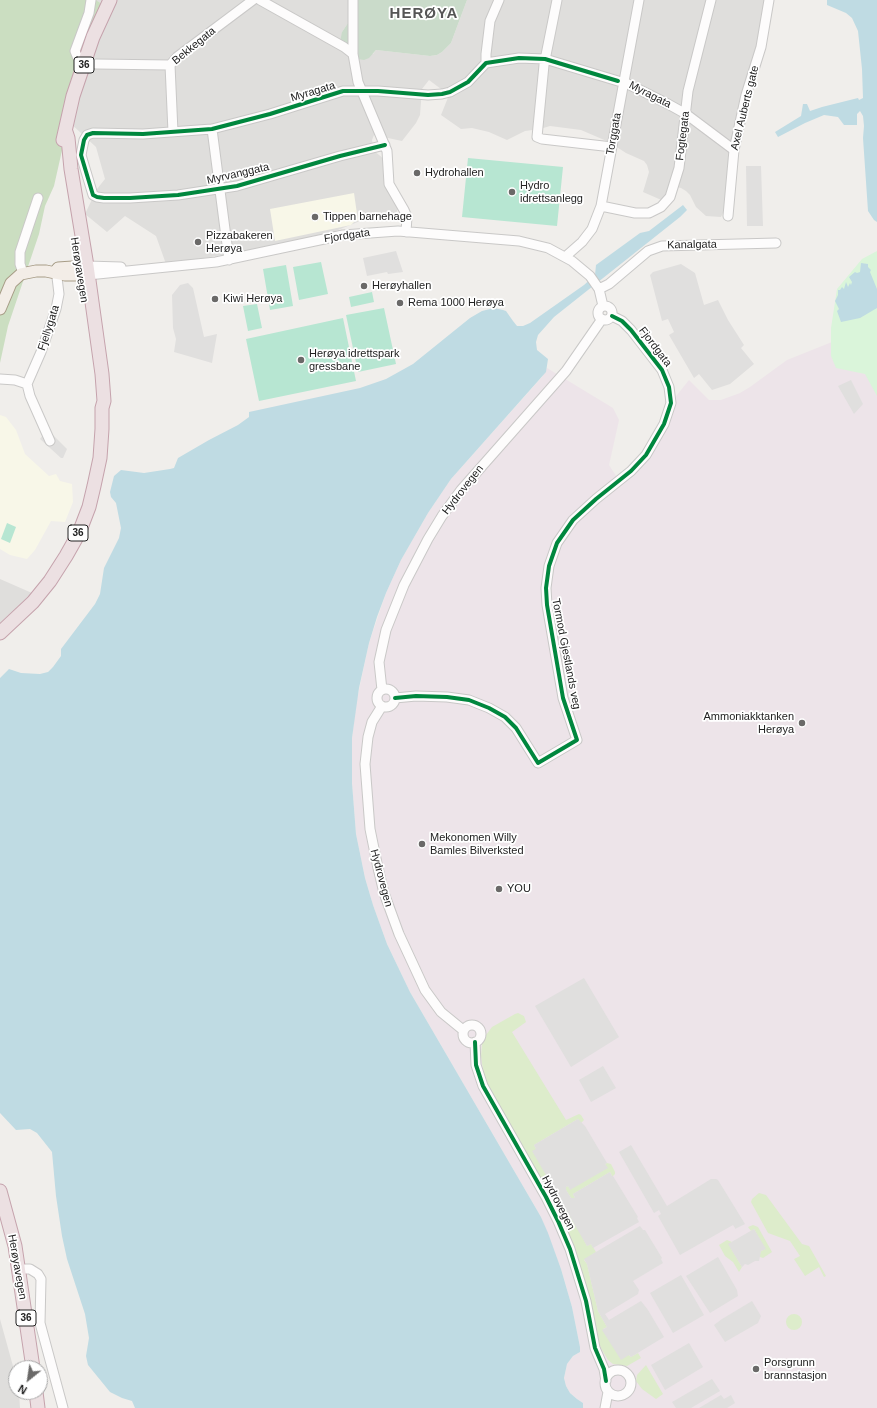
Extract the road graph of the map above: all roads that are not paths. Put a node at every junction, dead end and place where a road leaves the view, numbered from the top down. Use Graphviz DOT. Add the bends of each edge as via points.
graph roads {
  1 [pos="91,0"];
  2 [pos="110,0"];
  3 [pos="252,0"];
  4 [pos="260,0"];
  5 [pos="353,0"];
  6 [pos="499,0"];
  7 [pos="557,0"];
  8 [pos="639,0"];
  9 [pos="711,0"];
  10 [pos="768,0"];
  11 [pos="353,54"];
  12 [pos="545,59"];
  13 [pos="91,63"];
  14 [pos="486,63"];
  15 [pos="170,65"];
  16 [pos="621,81"];
  17 [pos="361,91"];
  18 [pos="686,114"];
  19 [pos="212,129"];
  20 [pos="173,132"];
  21 [pos="385,145"];
  22 [pos="612,147"];
  23 [pos="734,150"];
  24 [pos="220,189"];
  25 [pos="93,195"];
  26 [pos="38,198"];
  27 [pos="601,206"];
  28 [pos="728,216"];
  29 [pos="406,232"];
  30 [pos="776,243"];
  31 [pos="565,257"];
  32 [pos="229,260"];
  33 [pos="53,271"];
  34 [pos="83,271"];
  35 [pos="23,273"];
  36 [pos="595,284"];
  37 [pos="603,306"];
  38 [pos="0,309"];
  39 [pos="612,316"];
  40 [pos="602,319"];
  41 [pos="0,379"];
  42 [pos="27,384"];
  43 [pos="671,399"];
  44 [pos="50,441"];
  45 [pos="0,633"];
  46 [pos="382,690"];
  47 [pos="395,698"];
  48 [pos="382,706"];
  49 [pos="463,1030"];
  50 [pos="475,1042"];
  51 [pos="0,1191"];
  52 [pos="18,1269"];
  53 [pos="592,1333"];
  54 [pos="32,1360"];
  55 [pos="618,1370"];
  56 [pos="606,1381"];
  57 [pos="608,1392"];
  58 [pos="622,1396"];
  59 [pos="64,1408"];
  60 [pos="605,1408"];
  61 [pos="611,1408"];
  1 -- 13 [label="street" via="75,51 77,56"];
  2 -- 13 [label="highway, Herøyavegen / 36" via="98,25"];
  3 -- 15 [label="street, Bekkegata"];
  4 -- 11 [label="street"];
  5 -- 11 [label="street"];
  6 -- 14 [label="street" via="490,21"];
  7 -- 12 [label="street"];
  8 -- 16 [label="street, Torggata"];
  9 -- 18 [label="street, Fogtegata" via="691,78"];
  10 -- 23 [label="street, Axel Auberts gate" via="760,46"];
  11 -- 17 [label="street"];
  12 -- 14 [label="street, Myragata" via="518,58"];
  12 -- 16 [label="street, Myragata"];
  12 -- 22 [label="street" via="537,137 542,140"];
  13 -- 15 [label="street"];
  13 -- 34 [label="highway, Herøyavegen / 36" via="70,106 63,138 64,170"];
  14 -- 17 [label="street, Myragata" via="468,82 442,94"];
  15 -- 20 [label="street, Bekkegata"];
  16 -- 18 [label="street, Myragata"];
  16 -- 22 [label="street, Torggata"];
  17 -- 19 [label="street, Myragata" via="343,91"];
  17 -- 21 [label="street"];
  18 -- 23 [label="street, Myragata"];
  18 -- 27 [label="street, Fogtegata" via="679,168 673,190 666,203 656,211 643,214"];
  19 -- 20 [label="street, Myragata"];
  19 -- 24 [label="street"];
  20 -- 25 [label="street, Myragata" via="93,133 88,136 84,140 81,155"];
  21 -- 24 [label="street, Myrvanggata"];
  21 -- 29 [label="street" via="387,178 407,217"];
  22 -- 27 [label="street, Torggata"];
  23 -- 28 [label="street, Axel Auberts gate"];
  24 -- 25 [label="street, Myrvanggata" via="130,198 104,198"];
  24 -- 32 [label="street"];
  26 -- 35 [label="street" via="20,252"];
  27 -- 31 [label="street, Torggata" via="592,229"];
  29 -- 31 [label="street, Fjordgata" via="519,242 548,248"];
  29 -- 32 [label="street, Fjordgata" via="343,235"];
  30 -- 36 [label="street, Kanalgata" via="668,245 654,248 609,284"];
  31 -- 36 [label="street, Fjordgata" via="582,268"];
  32 -- 34 [label="street, Fjordgata" via="170,267"];
  33 -- 34 [label="main road"];
  33 -- 35 [label="main road"];
  33 -- 42 [label="street, Fjellygata" via="59,294 56,309"];
  34 -- 45 [label="highway, Herøyavegen / 36" via="102,374 104,401 99,466 81,527 66,556 50,581 29,606"];
  35 -- 38 [label="main road" via="11,283"];
  36 -- 37 [label="street"];
  37 -- 39 [label="street" via="610,308"];
  37 -- 40 [label="street" via="598,312"];
  39 -- 40 [label="street" via="606,320"];
  39 -- 43 [label="street, Fjordgata" via="626,325 662,370"];
  40 -- 46 [label="street, Hydrovegen" via="566,371 461,490 428,539 404,584 386,630 379,662"];
  41 -- 42 [label="street"];
  42 -- 44 [label="street"];
  43 -- 47 [label="street, Tormod Gjestlands veg" via="664,424 646,455 573,520 557,543 549,566 547,605 563,698 577,740 538,763 516,728 489,708 469,700 447,697"];
  46 -- 47 [label="street" via="389,690"];
  46 -- 48 [label="street" via="377,697"];
  47 -- 48 [label="street" via="391,706"];
  48 -- 49 [label="street, Hydrovegen" via="372,722 365,764 370,829 384,893 399,934 426,990 441,1012"];
  49 -- 50 [label="street" via="465,1040"];
  49 -- 50 [label="street" via="471,1025 480,1029 480,1037"];
  50 -- 53 [label="street, Hydrovegen" via="476,1065 483,1086 546,1197 565,1237 580,1281"];
  51 -- 52 [label="highway, Herøyavegen / 36" via="10,1225"];
  52 -- 54 [label="highway, Herøyavegen / 36"];
  52 -- 59 [label="street" via="30,1269 41,1279 40,1323"];
  53 -- 55 [label="street, Hydrovegen" via="605,1359"];
  53 -- 56 [label="street, Hydrovegen"];
  55 -- 56 [label="street" via="610,1374"];
  55 -- 58 [label="street" via="628,1374 631,1384 628,1392"];
  56 -- 57 [label="street"];
  57 -- 58 [label="street" via="614,1396"];
  57 -- 60 [label="street"];
  58 -- 61 [label="street"];
}
